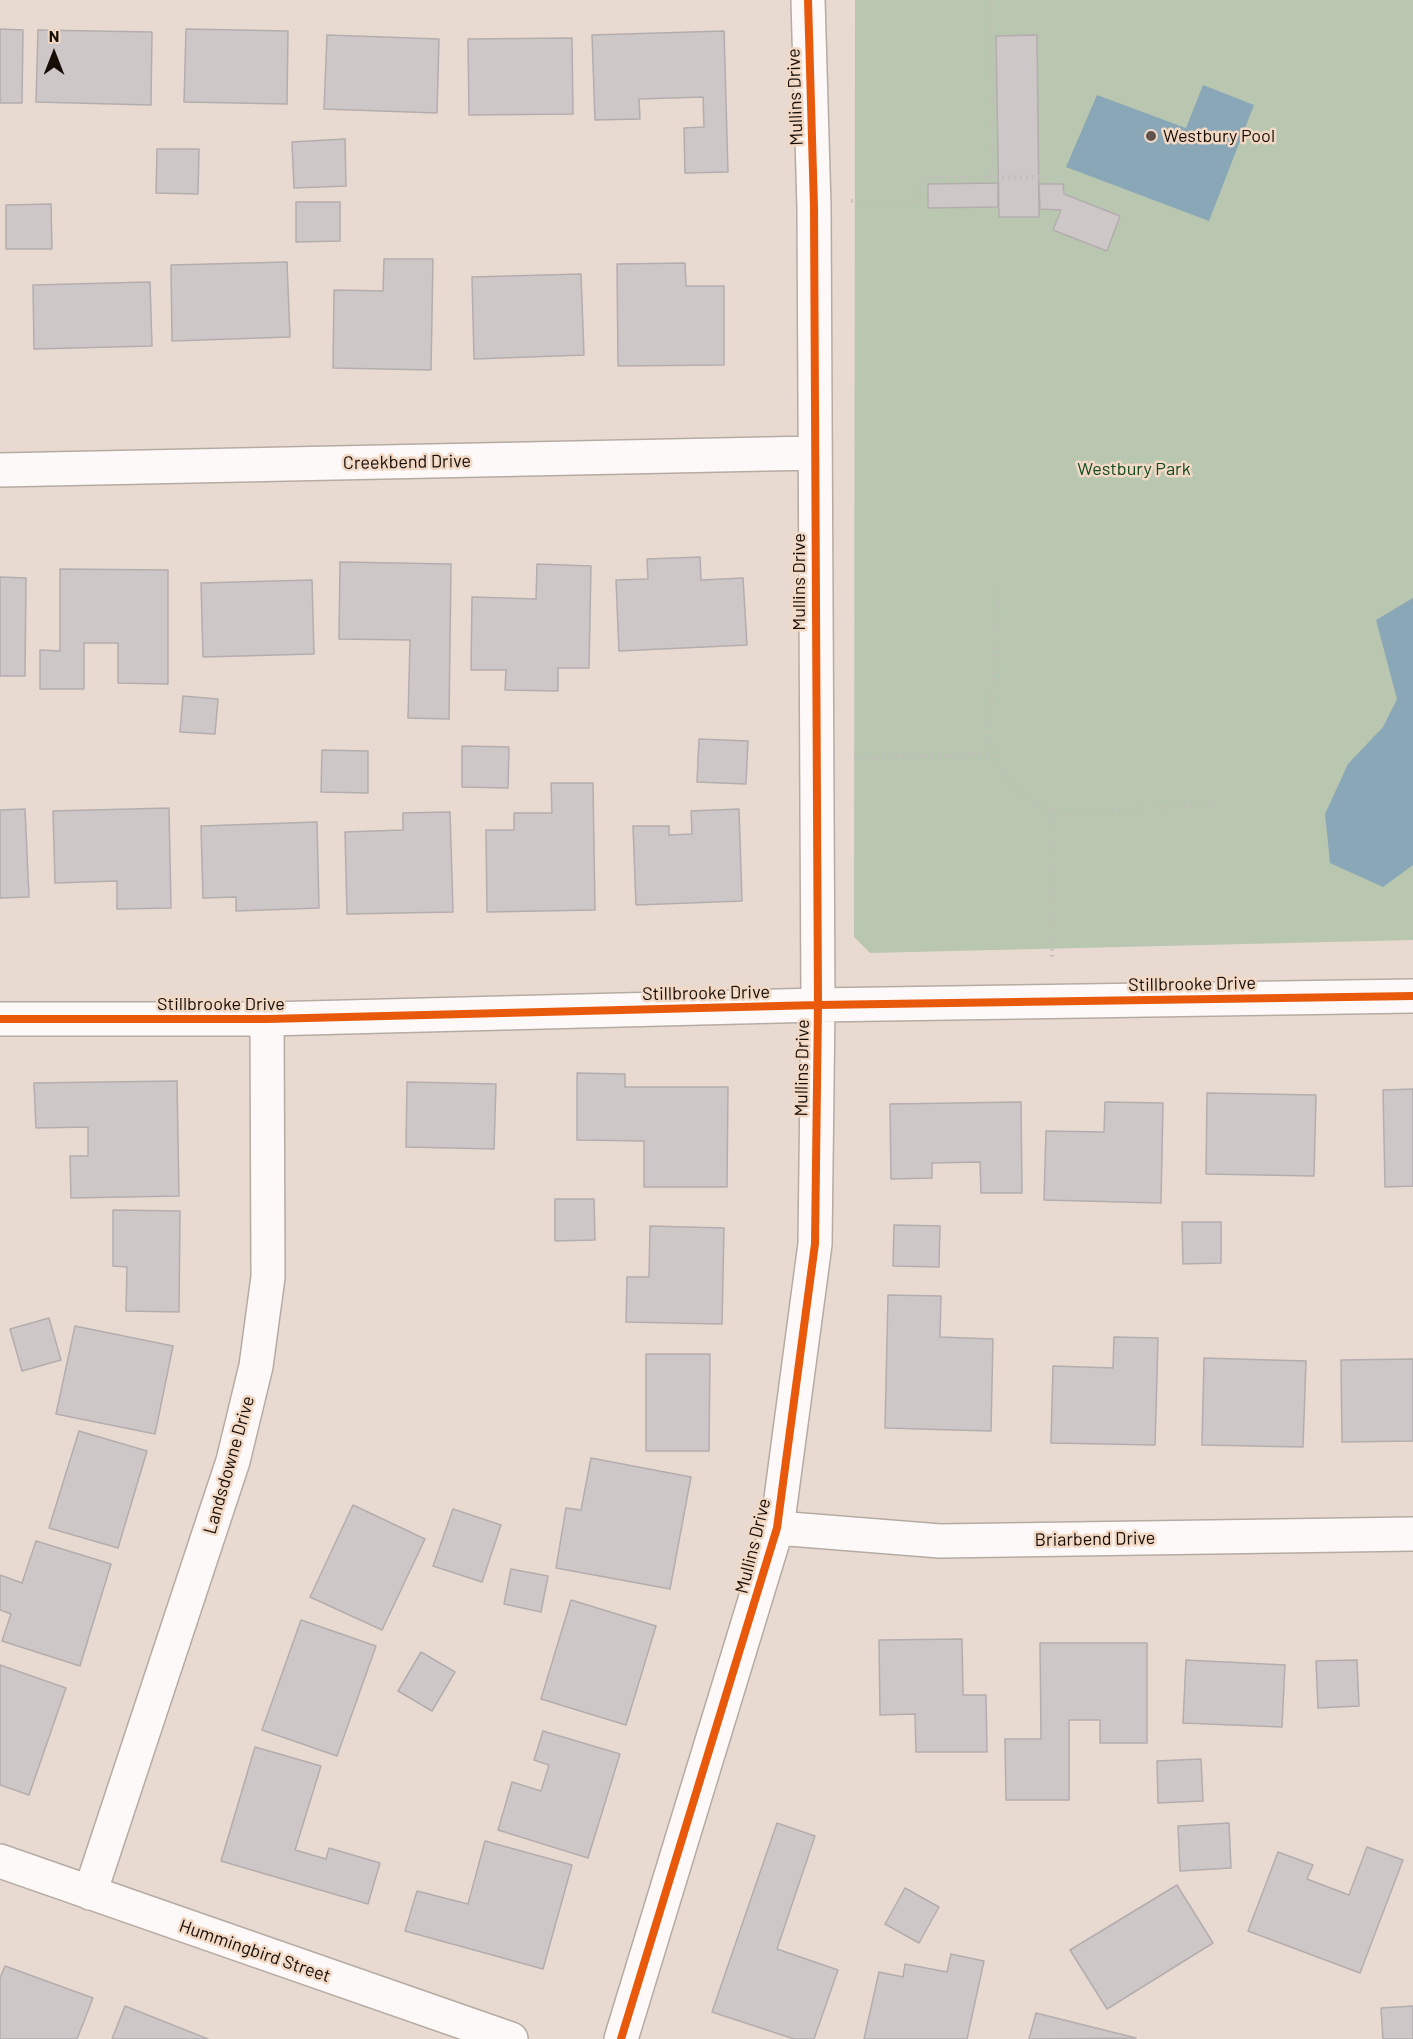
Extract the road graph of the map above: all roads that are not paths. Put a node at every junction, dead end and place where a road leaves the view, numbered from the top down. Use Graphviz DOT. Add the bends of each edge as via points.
graph roads {
  1 [pos="808,0"];
  2 [pos="814,453"];
  3 [pos="0,470"];
  4 [pos="1413,996"];
  5 [pos="818,1005"];
  6 [pos="0,1018"];
  7 [pos="267,1019"];
  8 [pos="777,1528"];
  9 [pos="1413,1534"];
  10 [pos="0,1861"];
  11 [pos="90,1893"];
  12 [pos="511,2039"];
  13 [pos="621,2039"];
  1 -- 2 [label="street, Mullins Drive"];
  2 -- 3 [label="street, Creekbend Drive"];
  2 -- 5 [label="street, Mullins Drive"];
  4 -- 5 [label="street, Stillbrooke Drive"];
  5 -- 7 [label="street, Stillbrooke Drive"];
  5 -- 8 [label="street, Mullins Drive" via="815,1244"];
  6 -- 7 [label="street, Stillbrooke Drive"];
  7 -- 11 [label="street, Landsdowne Drive" via="268,1277 256,1366 233,1461"];
  8 -- 9 [label="street, Briarbend Drive" via="940,1541"];
  8 -- 13 [label="street, Mullins Drive"];
  10 -- 11 [label="street, Hummingbird Street"];
  11 -- 12 [label="street, Hummingbird Street"];
}
